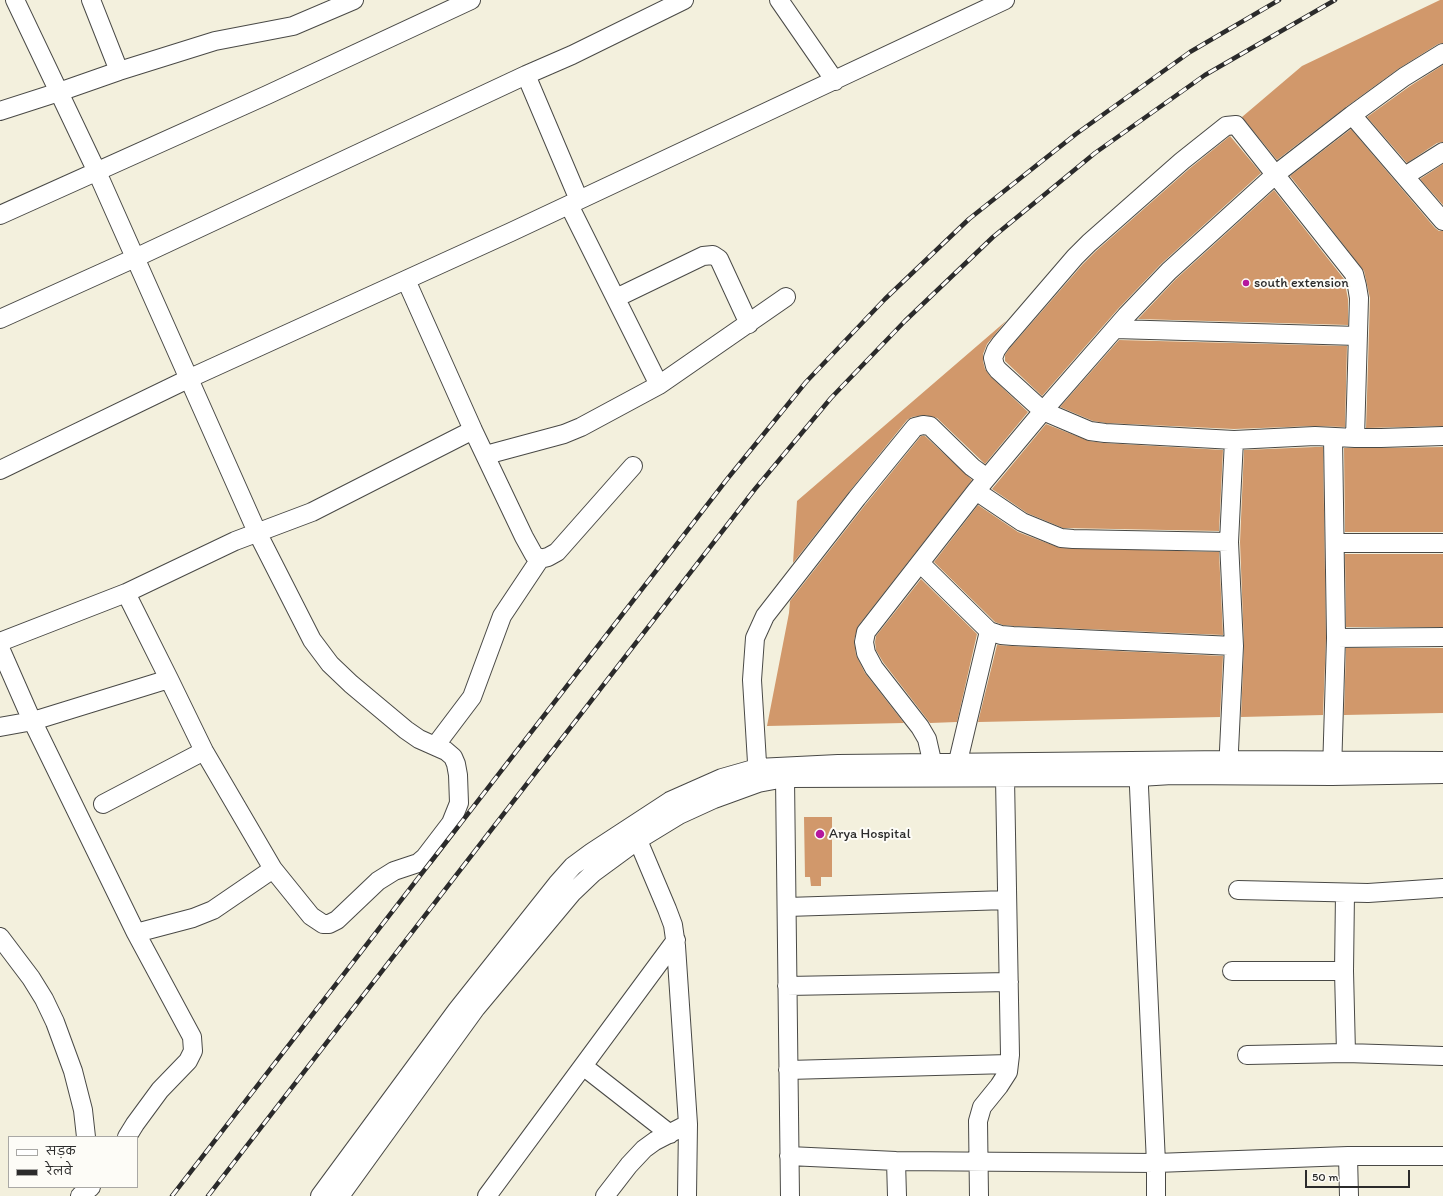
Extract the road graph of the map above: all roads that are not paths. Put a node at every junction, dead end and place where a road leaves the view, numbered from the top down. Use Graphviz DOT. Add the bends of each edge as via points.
graph roads {
  1 [pos="15,0"];
  2 [pos="91,0"];
  3 [pos="354,0"];
  4 [pos="471,0"];
  5 [pos="684,0"];
  6 [pos="779,0"];
  7 [pos="1005,0"];
  8 [pos="1443,53"];
  9 [pos="119,71"];
  10 [pos="526,75"];
  11 [pos="835,81"];
  12 [pos="59,92"];
  13 [pos="0,111"];
  14 [pos="1352,115"];
  15 [pos="1443,152"];
  16 [pos="97,172"];
  17 [pos="1276,174"];
  18 [pos="1405,176"];
  19 [pos="574,202"];
  20 [pos="0,215"];
  21 [pos="1443,221"];
  22 [pos="135,258"];
  23 [pos="406,280"];
  24 [pos="786,297"];
  25 [pos="616,298"];
  26 [pos="0,319"];
  27 [pos="748,324"];
  28 [pos="1115,329"];
  29 [pos="1358,336"];
  30 [pos="188,379"];
  31 [pos="660,385"];
  32 [pos="1043,411"];
  33 [pos="473,430"];
  34 [pos="1443,436"];
  35 [pos="1333,437"];
  36 [pos="1355,438"];
  37 [pos="1234,440"];
  38 [pos="486,455"];
  39 [pos="633,466"];
  40 [pos="0,470"];
  41 [pos="982,484"];
  42 [pos="257,532"];
  43 [pos="1228,542"];
  44 [pos="1335,543"];
  45 [pos="1443,543"];
  46 [pos="540,559"];
  47 [pos="920,563"];
  48 [pos="126,593"];
  49 [pos="989,630"];
  50 [pos="1443,637"];
  51 [pos="1336,638"];
  52 [pos="0,642"];
  53 [pos="1234,646"];
  54 [pos="0,648"];
  55 [pos="169,679"];
  56 [pos="33,721"];
  57 [pos="0,727"];
  58 [pos="435,746"];
  59 [pos="204,751"];
  60 [pos="1443,761"];
  61 [pos="1229,767"];
  62 [pos="1138,769"];
  63 [pos="1332,769"];
  64 [pos="945,770"];
  65 [pos="1443,774"];
  66 [pos="758,776"];
  67 [pos="785,778"];
  68 [pos="1005,778"];
  69 [pos="103,804"];
  70 [pos="635,833"];
  71 [pos="273,869"];
  72 [pos="1443,888"];
  73 [pos="1238,890"];
  74 [pos="1346,893"];
  75 [pos="1007,900"];
  76 [pos="787,907"];
  77 [pos="136,933"];
  78 [pos="0,937"];
  79 [pos="676,940"];
  80 [pos="1232,971"];
  81 [pos="1344,971"];
  82 [pos="1009,982"];
  83 [pos="787,986"];
  84 [pos="1346,1053"];
  85 [pos="1247,1055"];
  86 [pos="1443,1056"];
  87 [pos="1009,1064"];
  88 [pos="583,1066"];
  89 [pos="788,1070"];
  90 [pos="688,1124"];
  91 [pos="670,1134"];
  92 [pos="86,1136"];
  93 [pos="128,1136"];
  94 [pos="789,1156"];
  95 [pos="1348,1156"];
  96 [pos="1443,1156"];
  97 [pos="896,1161"];
  98 [pos="978,1162"];
  99 [pos="1156,1163"];
  100 [pos="90,1188"];
  101 [pos="80,1196"];
  102 [pos="320,1196"];
  103 [pos="340,1196"];
  104 [pos="487,1196"];
  105 [pos="605,1196"];
  106 [pos="686,1196"];
  107 [pos="790,1196"];
  108 [pos="897,1196"];
  109 [pos="979,1196"];
  110 [pos="1156,1196"];
  111 [pos="1349,1196"];
  1 -- 12 [label="street"];
  2 -- 9 [label="street"];
  3 -- 9 [label="street" via="293,26 215,41"];
  4 -- 16 [label="street"];
  5 -- 10 [label="street"];
  6 -- 11 [label="street"];
  7 -- 11 [label="street"];
  8 -- 14 [label="street" via="1404,77"];
  9 -- 12 [label="street"];
  10 -- 19 [label="street"];
  10 -- 22 [label="street"];
  11 -- 19 [label="street"];
  12 -- 13 [label="street"];
  12 -- 16 [label="street"];
  14 -- 17 [label="street"];
  14 -- 18 [label="street"];
  15 -- 18 [label="street"];
  16 -- 20 [label="street"];
  16 -- 22 [label="street"];
  17 -- 28 [label="street" via="1169,272"];
  17 -- 29 [label="street" via="1354,274 1358,298"];
  17 -- 32 [label="street" via="1240,128 1236,125 1226,126 1075,257 1001,343 994,358 998,370"];
  18 -- 21 [label="street"];
  19 -- 23 [label="street"];
  19 -- 25 [label="street"];
  22 -- 26 [label="street"];
  22 -- 30 [label="street"];
  23 -- 30 [label="street"];
  23 -- 33 [label="street"];
  24 -- 27 [label="street"];
  25 -- 27 [label="street" via="703,256 713,255 720,259"];
  25 -- 31 [label="street"];
  27 -- 31 [label="street"];
  28 -- 29 [label="street"];
  28 -- 32 [label="street"];
  29 -- 36 [label="street"];
  30 -- 40 [label="street"];
  30 -- 42 [label="street"];
  31 -- 38 [label="street" via="564,434"];
  32 -- 37 [label="street" via="1090,431"];
  32 -- 41 [label="street"];
  33 -- 38 [label="street"];
  33 -- 42 [label="street" via="330,504"];
  34 -- 36 [label="street"];
  35 -- 36 [label="street"];
  35 -- 37 [label="street"];
  35 -- 44 [label="street"];
  37 -- 43 [label="street"];
  38 -- 46 [label="street" via="524,537 534,556"];
  39 -- 46 [label="street" via="557,552"];
  41 -- 43 [label="street" via="1022,522 1061,538"];
  41 -- 47 [label="street"];
  41 -- 66 [label="street" via="972,467 930,426 915,427 765,616 755,638 752,680"];
  42 -- 48 [label="street"];
  42 -- 58 [label="street" via="312,640 330,664 406,730"];
  43 -- 53 [label="street"];
  44 -- 45 [label="street"];
  44 -- 51 [label="street"];
  46 -- 58 [label="street" via="502,616 472,697"];
  47 -- 49 [label="street"];
  47 -- 64 [label="street" via="866,632 864,642 866,653 874,668 920,727"];
  48 -- 52 [label="street"];
  48 -- 55 [label="street"];
  49 -- 53 [label="street" via="1013,636"];
  49 -- 64 [label="street"];
  50 -- 51 [label="street"];
  51 -- 63 [label="street"];
  53 -- 61 [label="street"];
  54 -- 56 [label="street"];
  55 -- 56 [label="street"];
  55 -- 59 [label="street"];
  56 -- 57 [label="street"];
  56 -- 77 [label="street"];
  58 -- 71 [label="street" via="453,756 459,803 451,823 418,863 382,878 337,920 329,924 323,924 311,916"];
  59 -- 69 [label="street"];
  59 -- 71 [label="street"];
  60 -- 63 [label="street"];
  61 -- 62 [label="street" via="1172,775"];
  61 -- 63 [label="street"];
  62 -- 64 [label="street"];
  62 -- 68 [label="street"];
  62 -- 99 [label="street"];
  63 -- 65 [label="street"];
  64 -- 66 [label="street" via="838,764"];
  64 -- 67 [label="street"];
  64 -- 68 [label="street"];
  66 -- 67 [label="street"];
  66 -- 70 [label="street" via="722,778 695,789 670,802"];
  67 -- 76 [label="street"];
  68 -- 75 [label="street"];
  70 -- 79 [label="street" via="667,909"];
  70 -- 102 [label="street" via="592,852 573,866 557,884 457,1010"];
  70 -- 103 [label="street" via="572,893 476,1008"];
  71 -- 77 [label="street" via="213,910"];
  72 -- 74 [label="street"];
  73 -- 74 [label="street"];
  74 -- 81 [label="street"];
  75 -- 76 [label="street"];
  75 -- 82 [label="street"];
  76 -- 83 [label="street"];
  77 -- 93 [label="street" via="192,1037 193,1051 188,1061 146,1108"];
  78 -- 92 [label="street" via="31,978 55,1022 73,1071 83,1110"];
  79 -- 88 [label="street"];
  79 -- 90 [label="street"];
  80 -- 81 [label="street"];
  81 -- 84 [label="street"];
  82 -- 83 [label="street"];
  82 -- 87 [label="street"];
  83 -- 89 [label="street"];
  84 -- 85 [label="street"];
  84 -- 86 [label="street"];
  87 -- 89 [label="street"];
  87 -- 98 [label="street" via="1008,1072 982,1107 978,1121"];
  88 -- 91 [label="street"];
  88 -- 104 [label="street"];
  89 -- 94 [label="street"];
  90 -- 91 [label="street"];
  90 -- 106 [label="street"];
  91 -- 105 [label="street" via="641,1152"];
  94 -- 97 [label="street"];
  94 -- 107 [label="street"];
  95 -- 96 [label="street"];
  95 -- 99 [label="street"];
  95 -- 111 [label="street"];
  97 -- 98 [label="street"];
  97 -- 108 [label="street"];
  98 -- 99 [label="street"];
  98 -- 109 [label="street"];
  99 -- 110 [label="street"];
  100 -- 101 [label="street"];
}
